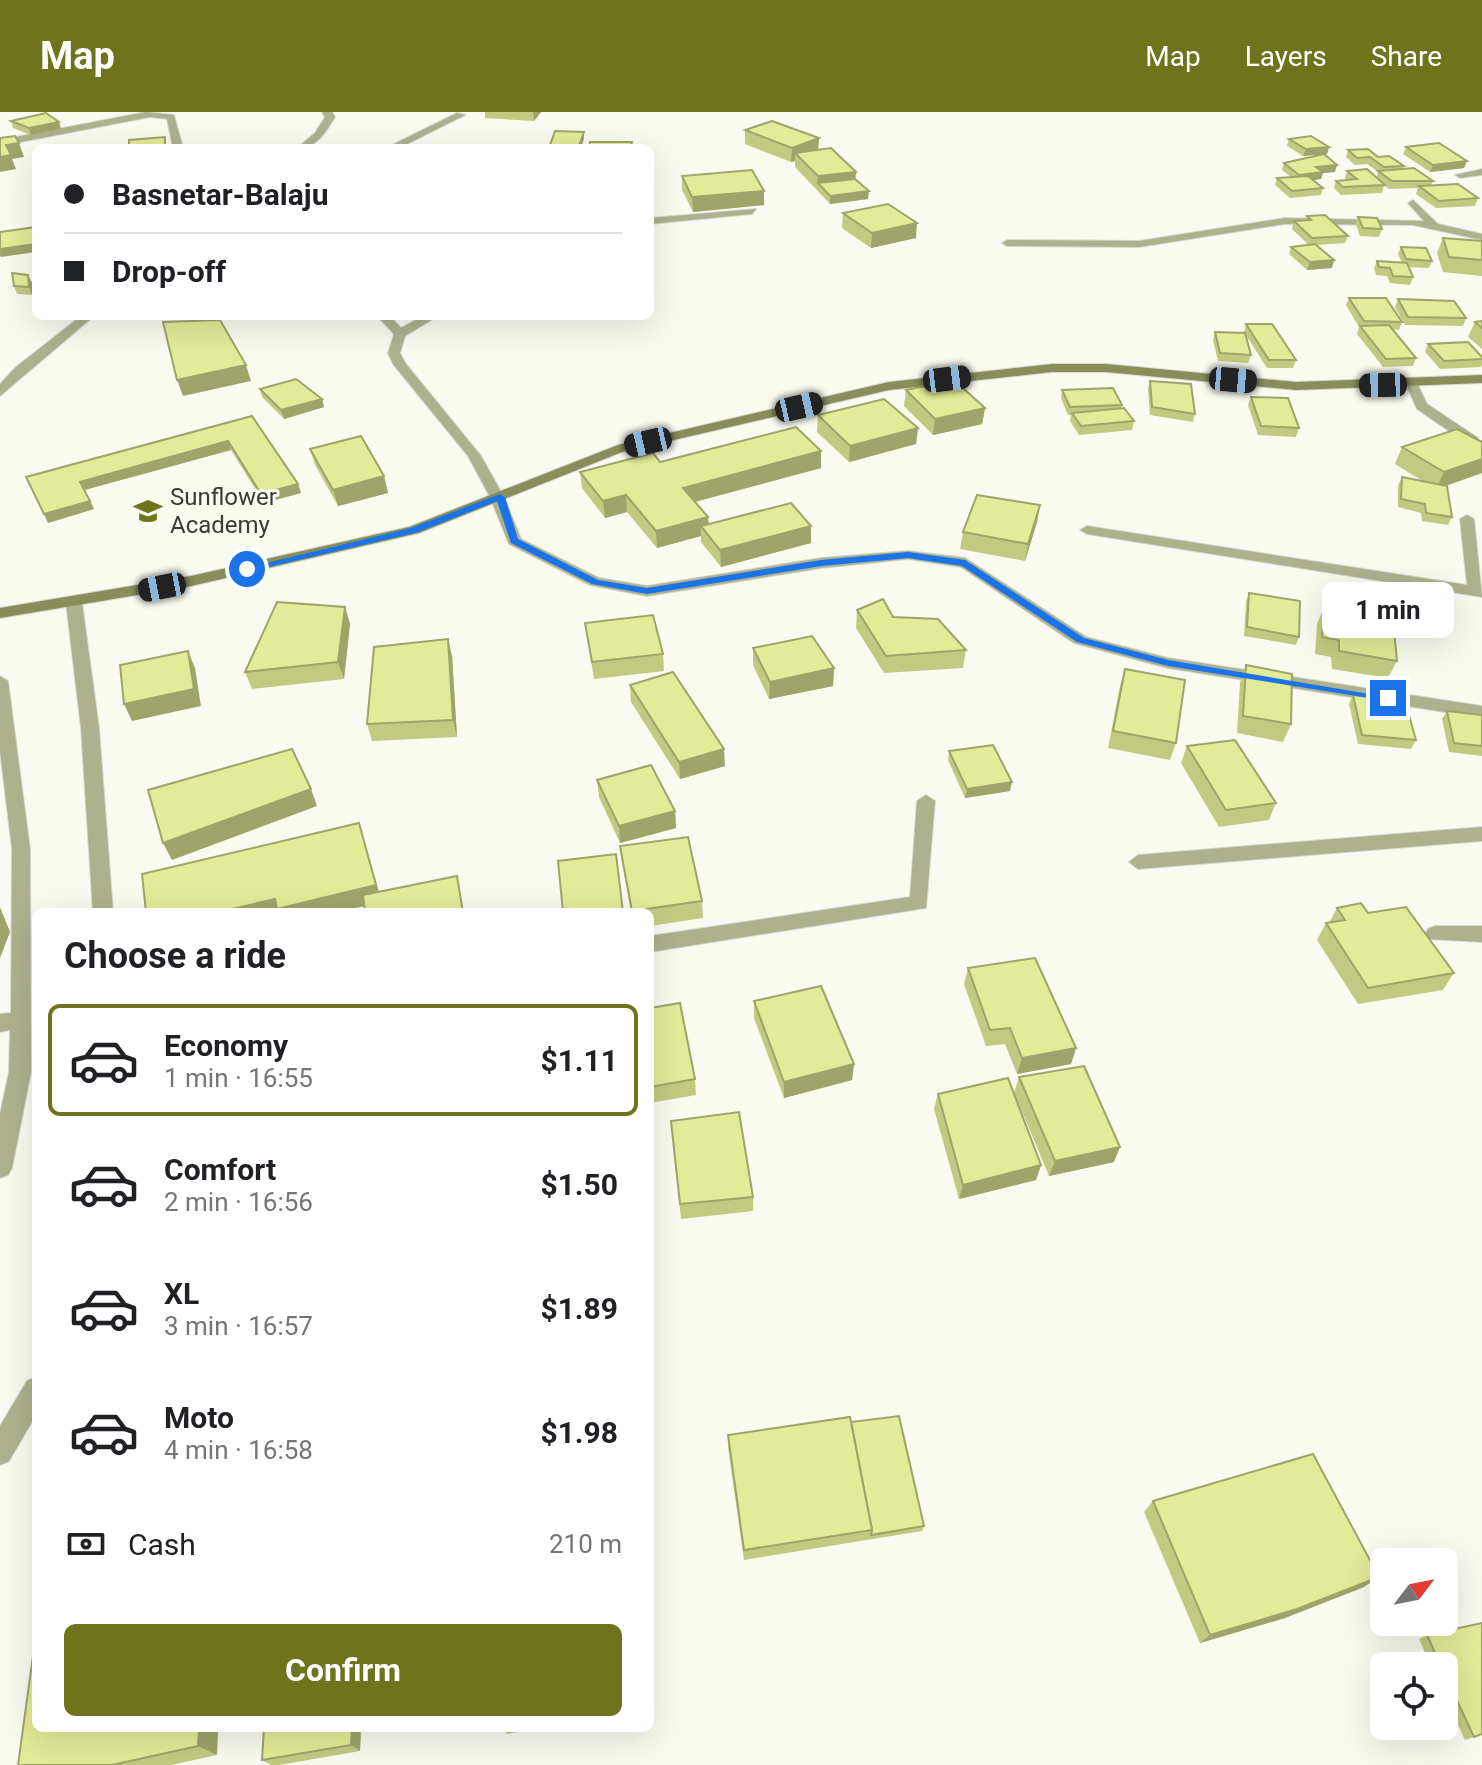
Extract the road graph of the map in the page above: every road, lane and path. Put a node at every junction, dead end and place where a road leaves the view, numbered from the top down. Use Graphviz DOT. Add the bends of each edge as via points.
graph roads {
  1 [pos="327,112"];
  2 [pos="460,115"];
  3 [pos="0,143"];
  4 [pos="177,144"];
  5 [pos="307,144"];
  6 [pos="399,144"];
  7 [pos="1482,172"];
  8 [pos="1460,175"];
  9 [pos="1413,203"];
  10 [pos="752,211"];
  11 [pos="654,221"];
  12 [pos="1433,225"];
  13 [pos="1482,237"];
  14 [pos="1007,243"];
  15 [pos="83,320"];
  16 [pos="387,320"];
  17 [pos="425,320"];
  18 [pos="400,334"];
  19 [pos="1482,379"];
  20 [pos="1412,384"];
  21 [pos="0,392"];
  22 [pos="1473,441"];
  23 [pos="500,497"];
  24 [pos="1467,519"];
  25 [pos="1087,530"];
  26 [pos="1479,592"];
  27 [pos="74,603"];
  28 [pos="0,613"];
  29 [pos="0,681"];
  30 [pos="1482,712"];
  31 [pos="926,801"];
  32 [pos="1482,834"];
  33 [pos="1138,862"];
  34 [pos="103,908"];
  35 [pos="1435,934"];
  36 [pos="1482,934"];
  37 [pos="654,943"];
  38 [pos="10,1021"];
  39 [pos="28,1070"];
  40 [pos="0,1168"];
  41 [pos="32,1397"];
  42 [pos="0,1452"];
  1 -- 5 [label="street" via="330,117 319,135"];
  2 -- 6 [label="street"];
  3 -- 4 [label="street" via="150,114 171,117"];
  7 -- 8 [label="street"];
  9 -- 12 [label="street"];
  10 -- 11 [label="street"];
  12 -- 13 [label="street"];
  12 -- 14 [label="street" via="1285,221 1139,244"];
  15 -- 21 [label="street"];
  16 -- 18 [label="street"];
  17 -- 18 [label="street"];
  18 -- 23 [label="street" via="394,353 401,371 456,432"];
  19 -- 20 [label="street"];
  20 -- 22 [label="street" via="1422,406"];
  20 -- 23 [label="street" via="1296,386 1106,368 975,375 889,386 618,449"];
  23 -- 27 [label="street" via="414,530"];
  23 -- 30 [label="street" via="514,541 595,582 647,591 908,555 965,563 1080,640 1168,663"];
  24 -- 26 [label="street"];
  25 -- 26 [label="street"];
  27 -- 28 [label="street"];
  27 -- 34 [label="street" via="90,728"];
  29 -- 38 [label="street" via="21,849"];
  31 -- 37 [label="street" via="919,903"];
  32 -- 33 [label="street"];
  35 -- 36 [label="street"];
  38 -- 39 [label="street"];
  39 -- 40 [label="street"];
  41 -- 42 [label="street"];
}
